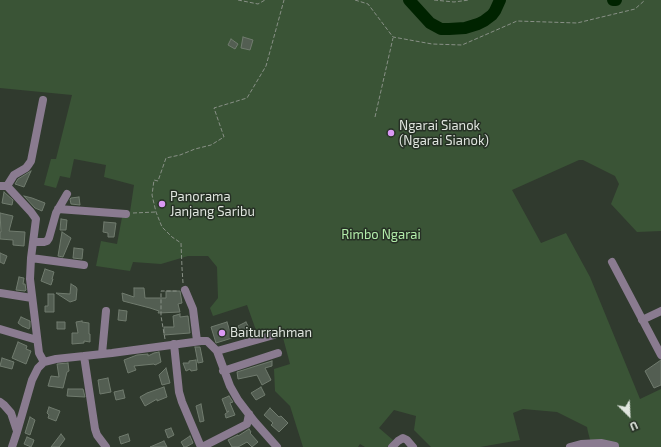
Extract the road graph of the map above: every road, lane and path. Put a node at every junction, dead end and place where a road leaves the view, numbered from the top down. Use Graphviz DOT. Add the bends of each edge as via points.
graph roads {
  1 [pos="238,0"];
  2 [pos="265,0"];
  3 [pos="284,0"];
  4 [pos="356,0"];
  5 [pos="434,0"];
  6 [pos="469,0"];
  7 [pos="645,0"];
  8 [pos="393,37"];
  9 [pos="43,100"];
  10 [pos="375,117"];
  11 [pos="4,186"];
  12 [pos="66,194"];
  13 [pos="58,208"];
  14 [pos="156,212"];
  15 [pos="126,214"];
  16 [pos="33,242"];
  17 [pos="31,258"];
  18 [pos="612,262"];
  19 [pos="84,265"];
  20 [pos="184,290"];
  21 [pos="0,293"];
  22 [pos="32,298"];
  23 [pos="106,311"];
  24 [pos="661,311"];
  25 [pos="642,320"];
  26 [pos="0,329"];
  27 [pos="274,335"];
  28 [pos="37,340"];
  29 [pos="197,341"];
  30 [pos="170,345"];
  31 [pos="660,350"];
  32 [pos="217,351"];
  33 [pos="278,353"];
  34 [pos="102,354"];
  35 [pos="84,356"];
  36 [pos="44,362"];
  37 [pos="223,370"];
  38 [pos="0,402"];
  39 [pos="250,423"];
  40 [pos="17,432"];
  41 [pos="12,447"];
  42 [pos="106,447"];
  43 [pos="201,447"];
  44 [pos="277,447"];
  45 [pos="392,447"];
  46 [pos="413,447"];
  47 [pos="570,447"];
  48 [pos="615,447"];
  1 -- 2 [label="path" via="258,4"];
  3 -- 14 [label="path" via="266,66 247,98 214,108 224,137 211,145 166,158 158,181 154,180 152,195"];
  4 -- 8 [label="path" via="368,4"];
  5 -- 6 [label="path"];
  7 -- 8 [label="path" via="635,9 577,23 517,21 462,45 432,44"];
  8 -- 10 [label="path"];
  9 -- 11 [label="street" via="31,161"];
  11 -- 16 [label="street" via="36,219"];
  12 -- 13 [label="street"];
  13 -- 15 [label="street"];
  13 -- 16 [label="street" via="49,238 44,242"];
  14 -- 15 [label="path"];
  14 -- 20 [label="path" via="162,226 181,243"];
  16 -- 17 [label="street"];
  17 -- 19 [label="street"];
  17 -- 22 [label="street"];
  18 -- 25 [label="street"];
  20 -- 29 [label="street" via="193,309"];
  20 -- 30 [label="path" via="161,291 161,316"];
  21 -- 22 [label="street"];
  22 -- 28 [label="street"];
  23 -- 34 [label="street"];
  24 -- 25 [label="street"];
  25 -- 31 [label="street"];
  26 -- 28 [label="street"];
  27 -- 32 [label="street"];
  28 -- 36 [label="street" via="39,353"];
  29 -- 30 [label="street"];
  29 -- 32 [label="street" via="207,341"];
  30 -- 34 [label="street"];
  30 -- 43 [label="street" via="182,402"];
  32 -- 37 [label="street"];
  33 -- 37 [label="street"];
  34 -- 35 [label="street"];
  35 -- 36 [label="street"];
  35 -- 42 [label="street" via="95,429"];
  36 -- 40 [label="street" via="32,380"];
  37 -- 39 [label="street" via="238,400 249,414"];
  38 -- 40 [label="street" via="11,414"];
  39 -- 43 [label="street"];
  39 -- 44 [label="street"];
  40 -- 41 [label="street"];
  45 -- 46 [label="street" via="403,438"];
  47 -- 48 [label="street" via="602,443"];
}
